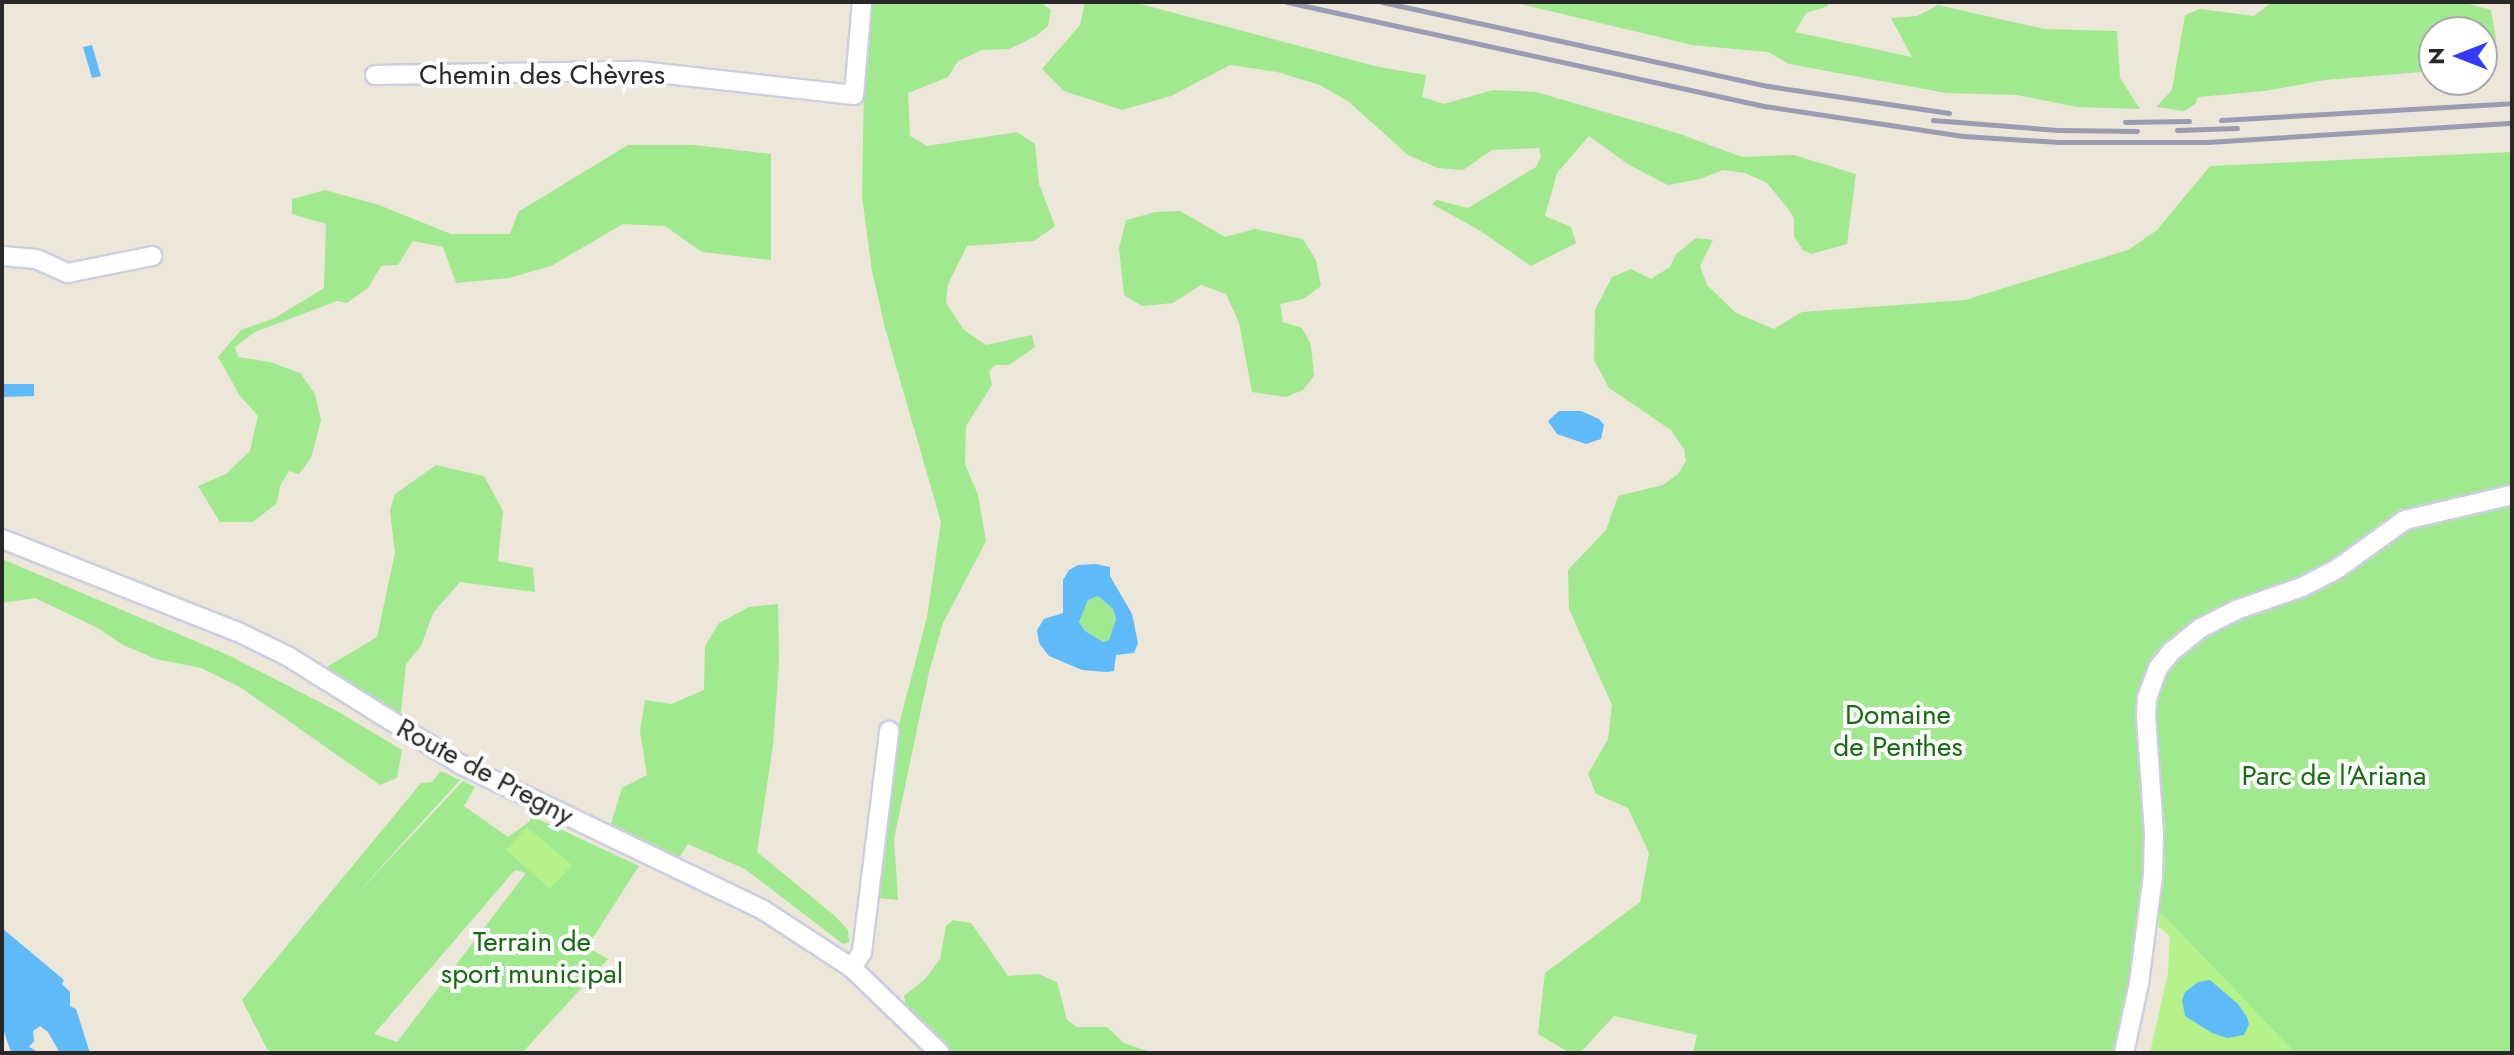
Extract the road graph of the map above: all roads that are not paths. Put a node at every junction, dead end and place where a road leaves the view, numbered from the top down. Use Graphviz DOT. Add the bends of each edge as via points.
graph roads {
  1 [pos="862,2"];
  2 [pos="375,75"];
  3 [pos="2,256"];
  4 [pos="152,256"];
  5 [pos="2512,495"];
  6 [pos="2,539"];
  7 [pos="889,731"];
  8 [pos="852,968"];
  9 [pos="940,1053"];
  10 [pos="2124,1053"];
  1 -- 2 [label="street, Chemin des Chèvres" via="854,95 640,71"];
  3 -- 4 [label="street" via="28,256 68,273"];
  5 -- 10 [label="street" via="2405,520 2337,569 2201,628 2158,668 2146,707 2153,875"];
  6 -- 8 [label="street, Route de Pregny" via="289,657 460,764 753,904"];
  7 -- 8 [label="street" via="862,952"];
  8 -- 9 [label="street, Route de Pregny"];
}
